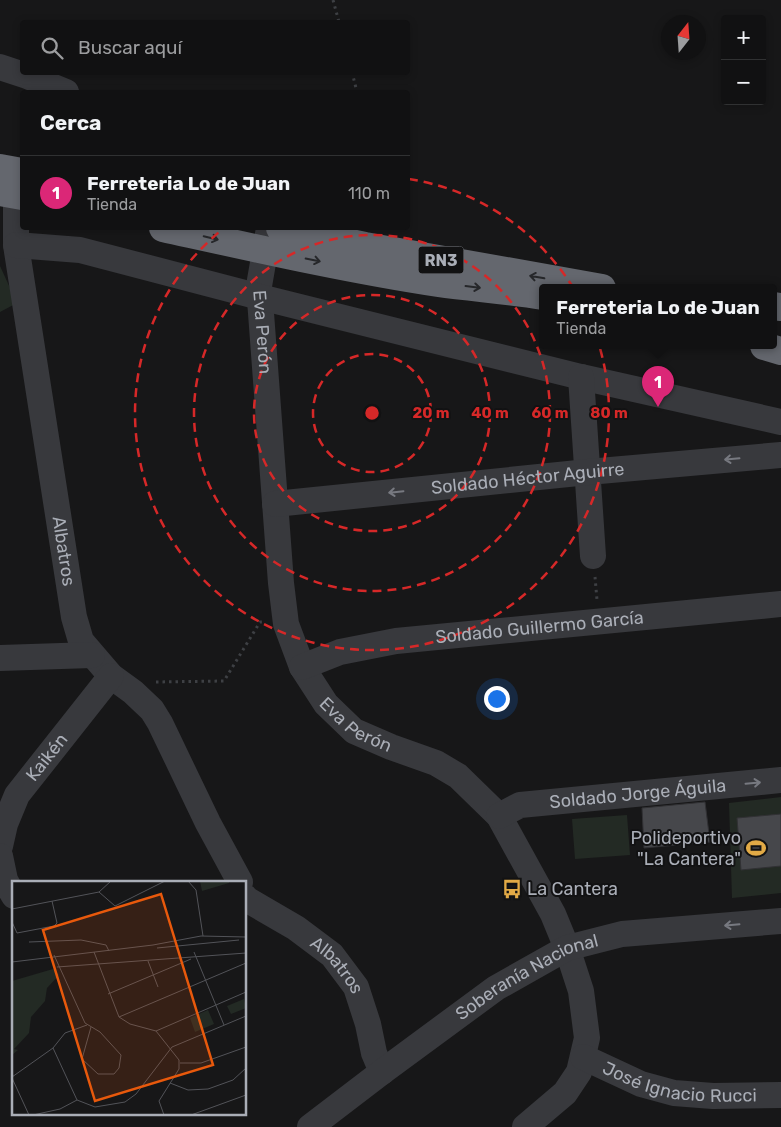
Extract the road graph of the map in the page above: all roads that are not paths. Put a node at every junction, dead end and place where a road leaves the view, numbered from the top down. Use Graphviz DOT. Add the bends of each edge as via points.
graph roads {
  1 [pos="0,67"];
  2 [pos="20,74"];
  3 [pos="24,75"];
  4 [pos="61,90"];
  5 [pos="13,183"];
  6 [pos="182,230"];
  7 [pos="298,230"];
  8 [pos="363,237"];
  9 [pos="267,239"];
  10 [pos="16,245"];
  11 [pos="583,284"];
  12 [pos="539,295"];
  13 [pos="260,297"];
  14 [pos="581,377"];
  15 [pos="781,422"];
  16 [pos="781,455"];
  17 [pos="588,472"];
  18 [pos="275,504"];
  19 [pos="593,556"];
  20 [pos="781,604"];
  21 [pos="92,655"];
  22 [pos="0,658"];
  23 [pos="302,667"];
  24 [pos="111,676"];
  25 [pos="781,780"];
  26 [pos="499,816"];
  27 [pos="0,846"];
  28 [pos="0,856"];
  29 [pos="237,881"];
  30 [pos="12,892"];
  31 [pos="246,896"];
  32 [pos="781,921"];
  33 [pos="567,948"];
  34 [pos="583,1057"];
  35 [pos="382,1072"];
  36 [pos="781,1095"];
  37 [pos="310,1127"];
  38 [pos="525,1127"];
  1 -- 2 [label="street"];
  3 -- 4 [label="street"];
  5 -- 10 [label="street, Albatros"];
  6 -- 9 [label="highway, RN3, one-way"];
  7 -- 8 [label="highway, RN3"];
  11 -- 8 [label="highway, RN3, one-way"];
  9 -- 12 [label="highway, RN3, one-way" via="384,274"];
  9 -- 13 [label="street, Eva Perón"];
  10 -- 13 [label="street" via="80,250"];
  10 -- 21 [label="street, Albatros" via="74,617 81,640"];
  13 -- 14 [label="street"];
  13 -- 18 [label="street, Eva Perón"];
  14 -- 15 [label="street"];
  14 -- 17 [label="street"];
  16 -- 17 [label="street, Soldado Héctor Aguirre, one-way"];
  17 -- 18 [label="street, Soldado Héctor Aguirre, one-way"];
  17 -- 19 [label="street"];
  18 -- 23 [label="street, Eva Perón" via="286,624"];
  20 -- 23 [label="street, Soldado Guillermo García" via="396,641 340,652"];
  21 -- 22 [label="street"];
  21 -- 24 [label="street, Albatros"];
  23 -- 26 [label="street, Eva Perón" via="326,704 354,731 436,763 458,776"];
  24 -- 27 [label="street, Kaikén" via="17,795"];
  24 -- 29 [label="street, Albatros" via="152,710 160,723"];
  26 -- 25 [label="street, Soldado Jorge Águila, one-way" via="520,805"];
  26 -- 33 [label="street, Eva Perón" via="553,914"];
  28 -- 30 [label="street" via="5,880"];
  31 -- 35 [label="street, Albatros" via="332,956 356,987"];
  32 -- 33 [label="street, Soberanía Nacional, one-way" via="622,934"];
  33 -- 34 [label="street, Eva Perón" via="581,991 587,1038"];
  33 -- 35 [label="street, Soberanía Nacional" via="496,988"];
  34 -- 36 [label="street, José Ignacio Rucci" via="641,1084 674,1093"];
  34 -- 38 [label="street, Eva Perón" via="579,1072 565,1093"];
  35 -- 37 [label="street, Soberanía Nacional"];
}
